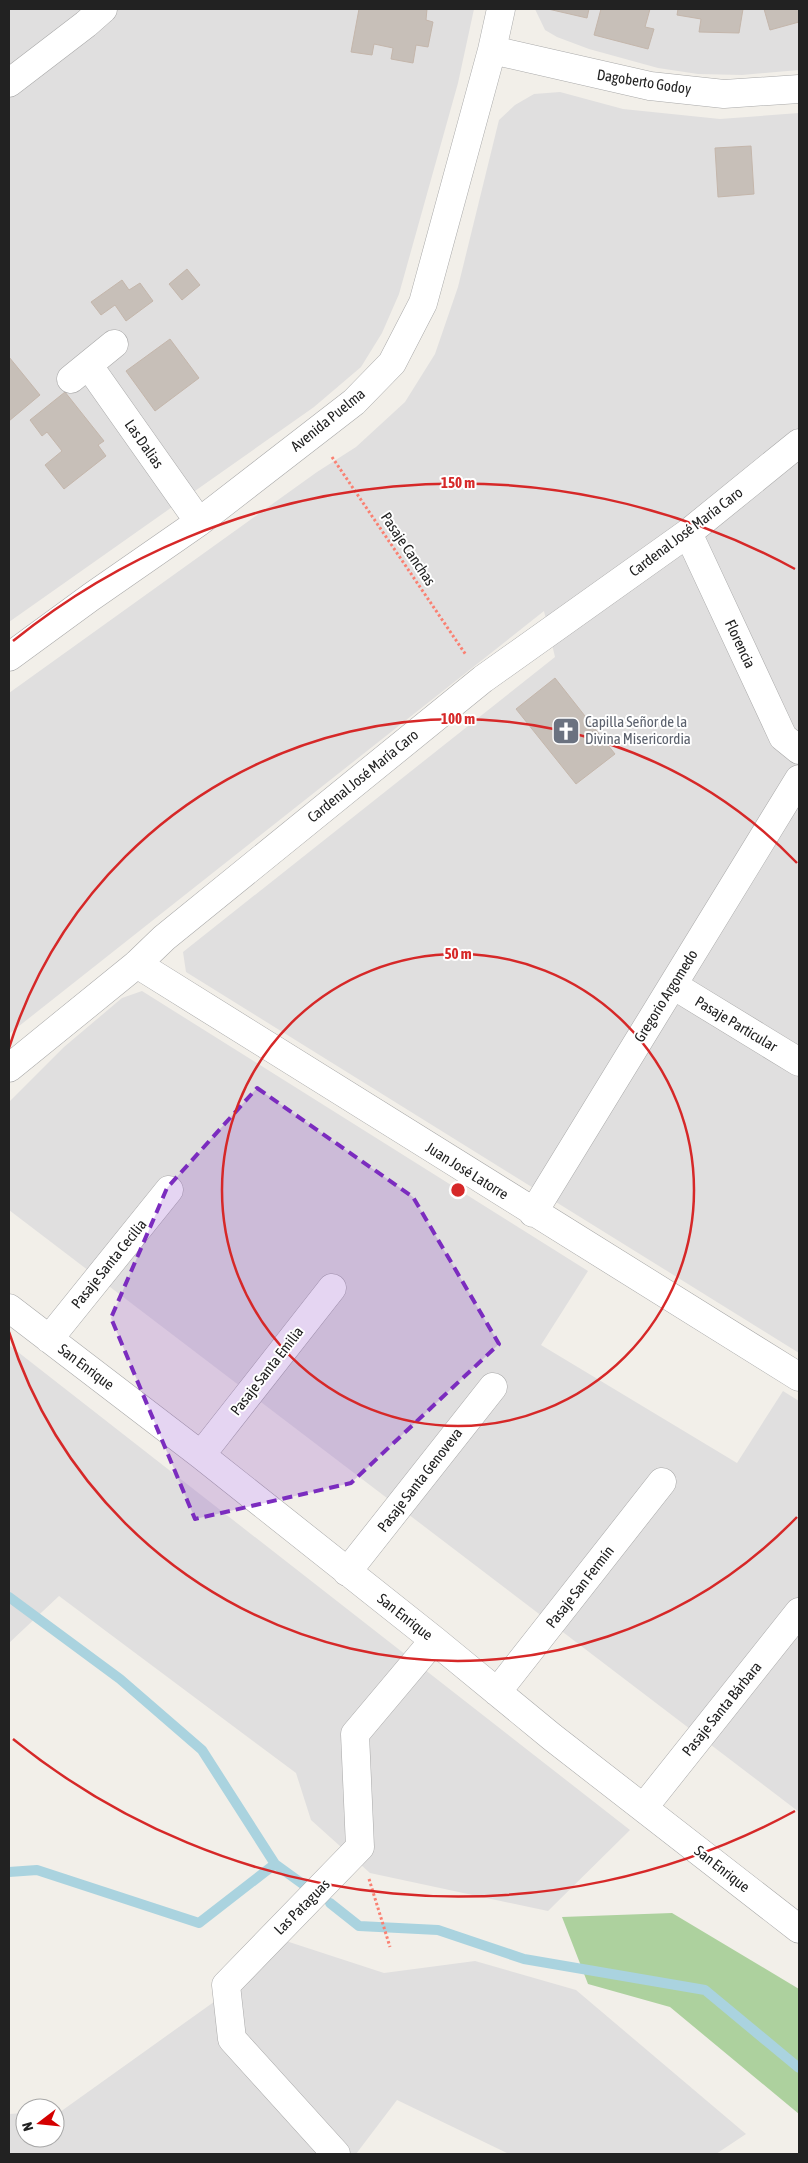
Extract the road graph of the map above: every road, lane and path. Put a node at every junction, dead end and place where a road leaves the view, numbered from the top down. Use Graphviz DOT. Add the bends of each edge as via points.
graph roads {
  1 [pos="104,9"];
  2 [pos="501,9"];
  3 [pos="492,50"];
  4 [pos="9,83"];
  5 [pos="799,89"];
  6 [pos="114,344"];
  7 [pos="315,432"];
  8 [pos="799,443"];
  9 [pos="199,522"];
  10 [pos="688,532"];
  11 [pos="9,657"];
  12 [pos="483,679"];
  13 [pos="799,750"];
  14 [pos="799,779"];
  15 [pos="137,964"];
  16 [pos="673,985"];
  17 [pos="799,1062"];
  18 [pos="9,1068"];
  19 [pos="169,1190"];
  20 [pos="533,1213"];
  21 [pos="332,1288"];
  22 [pos="9,1308"];
  23 [pos="49,1339"];
  24 [pos="799,1377"];
  25 [pos="493,1387"];
  26 [pos="201,1455"];
  27 [pos="662,1482"];
  28 [pos="347,1572"];
  29 [pos="799,1612"];
  30 [pos="434,1640"];
  31 [pos="497,1692"];
  32 [pos="644,1807"];
  33 [pos="360,1847"];
  34 [pos="798,1924"];
  35 [pos="390,1947"];
  36 [pos="336,2154"];
  1 -- 4 [label="street"];
  2 -- 3 [label="street, Avenida Puelma"];
  3 -- 5 [label="street, Dagoberto Godoy" via="650,86 724,94"];
  3 -- 7 [label="street, Avenida Puelma" via="423,303 392,363 354,402"];
  6 -- 9 [label="street, Las Dalias" via="80,372"];
  7 -- 9 [label="street, Avenida Puelma"];
  7 -- 12 [label="path, Pasaje Canchas"];
  8 -- 10 [label="street, Cardenal José María Caro"];
  9 -- 11 [label="street, Avenida Puelma"];
  10 -- 12 [label="street, Cardenal José María Caro"];
  10 -- 13 [label="street, Florencia" via="783,737"];
  12 -- 15 [label="street, Cardenal José María Caro" via="164,938"];
  14 -- 16 [label="street, Gregorio Argomedo"];
  15 -- 18 [label="street, Cardenal José María Caro"];
  15 -- 20 [label="street, Juan José Latorre"];
  16 -- 17 [label="street, Pasaje Particular"];
  16 -- 20 [label="street, Gregorio Argomedo"];
  19 -- 23 [label="street, Pasaje Santa Cecilia"];
  20 -- 24 [label="street, Juan José Latorre"];
  21 -- 26 [label="street, Pasaje Santa Emilia"];
  22 -- 23 [label="street, San Enrique"];
  23 -- 26 [label="street, San Enrique"];
  25 -- 28 [label="street, Pasaje Santa Genoveva"];
  26 -- 28 [label="street, San Enrique"];
  27 -- 31 [label="street, Pasaje San Fermín"];
  28 -- 30 [label="street, San Enrique"];
  29 -- 32 [label="street, Pasaje Santa Bárbara"];
  30 -- 31 [label="street, San Enrique"];
  30 -- 33 [label="street" via="355,1734"];
  31 -- 32 [label="street, San Enrique"];
  32 -- 34 [label="street, San Enrique"];
  33 -- 35 [label="path"];
  33 -- 36 [label="street, Las Pataguas" via="226,1985 232,2039"];
}
